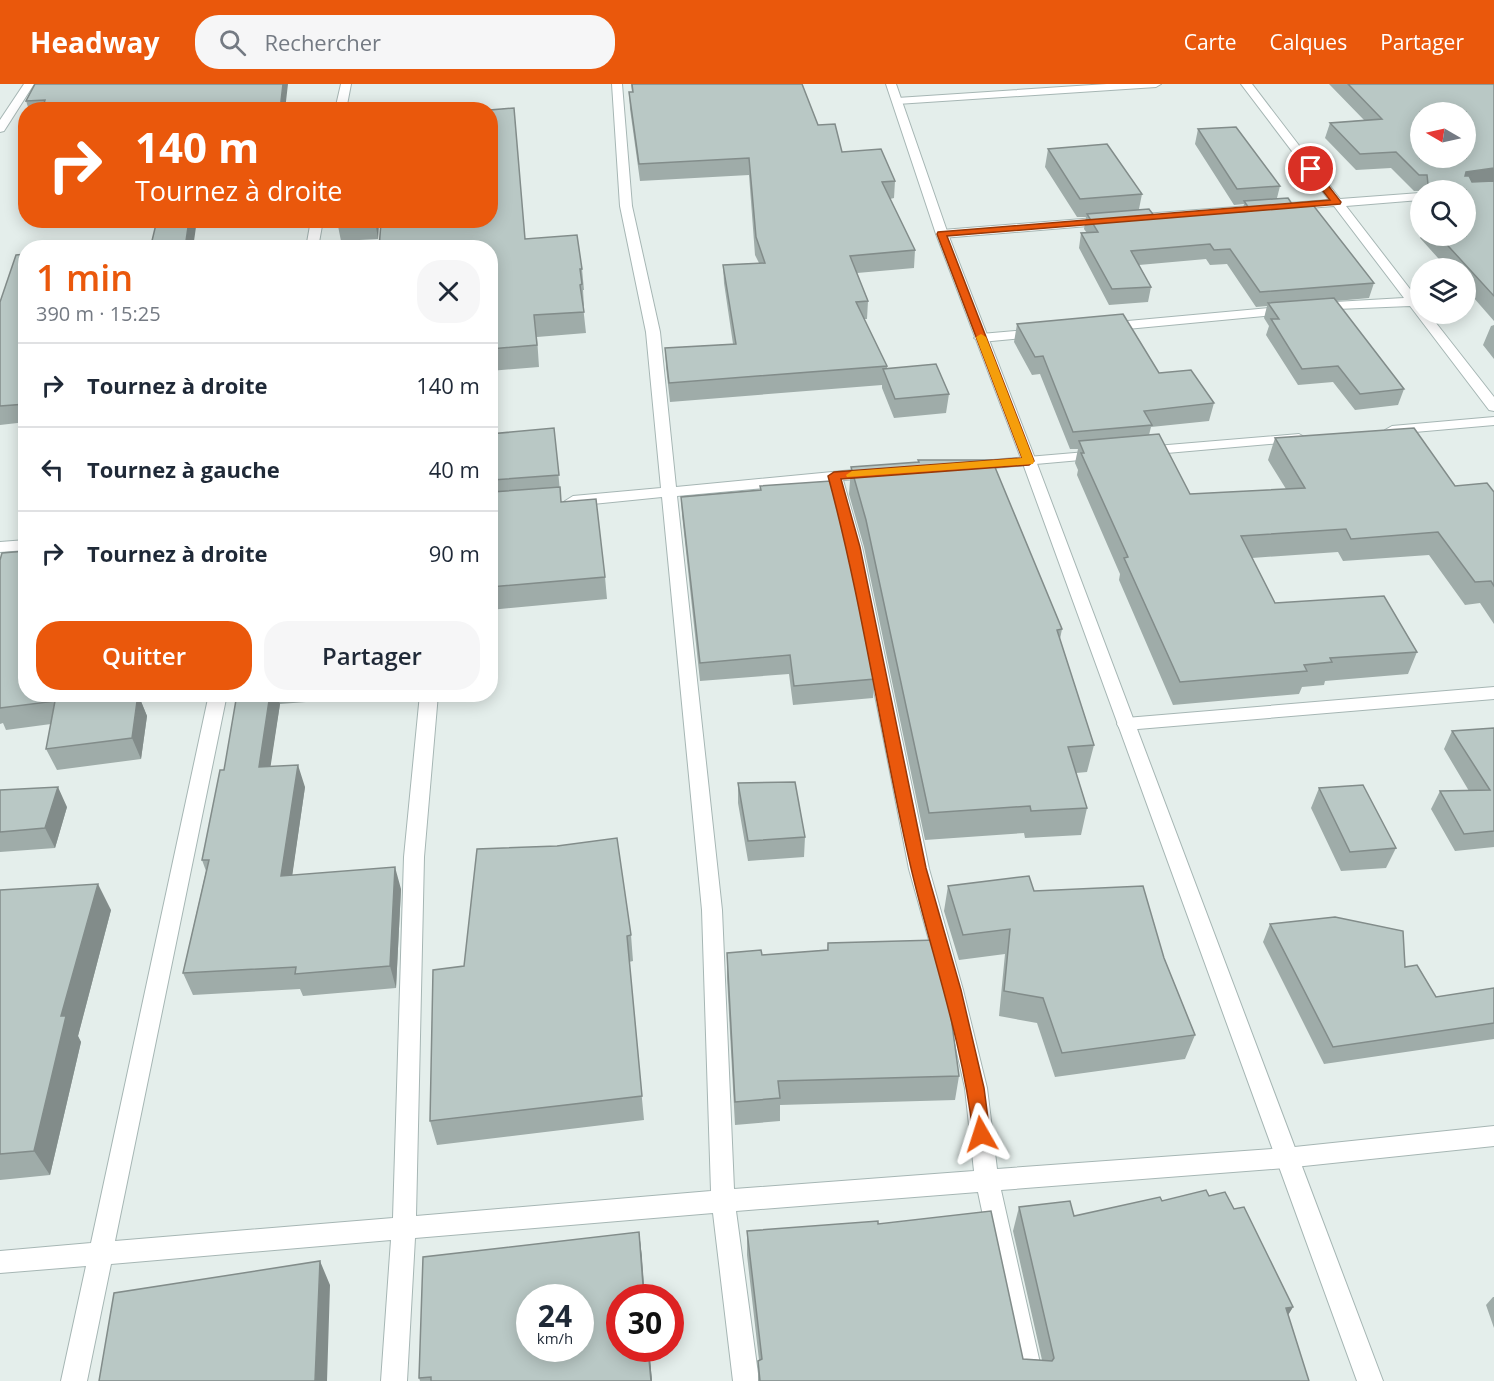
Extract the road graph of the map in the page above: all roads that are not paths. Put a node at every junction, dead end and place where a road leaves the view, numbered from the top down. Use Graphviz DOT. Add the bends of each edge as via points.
graph roads {
  1 [pos="29,84"];
  2 [pos="346,84"];
  3 [pos="617,84"];
  4 [pos="1156,84"];
  5 [pos="1246,84"];
  6 [pos="894,93"];
  7 [pos="342,102"];
  8 [pos="0,129"];
  9 [pos="1410,197"];
  10 [pos="1336,202"];
  11 [pos="942,234"];
  12 [pos="1410,301"];
  13 [pos="1410,302"];
  14 [pos="1428,324"];
  15 [pos="1086,329"];
  16 [pos="1051,332"];
  17 [pos="981,338"];
  18 [pos="1494,407"];
  19 [pos="1494,421"];
  20 [pos="1380,431"];
  21 [pos="1312,437"];
  22 [pos="1131,452"];
  23 [pos="1108,454"];
  24 [pos="1029,461"];
  25 [pos="960,466"];
  26 [pos="891,472"];
  27 [pos="834,476"];
  28 [pos="669,494"];
  29 [pos="562,502"];
  30 [pos="18,547"];
  31 [pos="1,550"];
  32 [pos="1494,693"];
  33 [pos="216,702"];
  34 [pos="428,702"];
  35 [pos="1126,724"];
  36 [pos="1494,1137"];
  37 [pos="1285,1158"];
  38 [pos="987,1181"];
  39 [pos="723,1201"];
  40 [pos="404,1229"];
  41 [pos="101,1254"];
  42 [pos="0,1262"];
  43 [pos="74,1381"];
  44 [pos="394,1381"];
  45 [pos="746,1381"];
  46 [pos="1031,1381"];
  47 [pos="1370,1381"];
  1 -- 8 [label="street"];
  2 -- 7 [label="street"];
  3 -- 28 [label="street" via="626,206 653,332"];
  4 -- 6 [label="street"];
  5 -- 10 [label="street"];
  6 -- 11 [label="street"];
  9 -- 10 [label="street"];
  10 -- 11 [label="street"];
  10 -- 12 [label="street"];
  11 -- 17 [label="street"];
  13 -- 15 [label="street"];
  14 -- 18 [label="street"];
  16 -- 17 [label="street"];
  17 -- 24 [label="street"];
  19 -- 20 [label="street"];
  21 -- 22 [label="street"];
  23 -- 24 [label="street"];
  24 -- 25 [label="street"];
  24 -- 35 [label="street"];
  26 -- 27 [label="street"];
  27 -- 28 [label="street"];
  27 -- 38 [label="street" via="854,547 919,868 976,1088"];
  28 -- 29 [label="street"];
  28 -- 39 [label="street" via="712,910"];
  30 -- 31 [label="street"];
  32 -- 35 [label="street"];
  33 -- 41 [label="street"];
  34 -- 40 [label="street" via="414,857"];
  35 -- 37 [label="street"];
  36 -- 37 [label="street"];
  37 -- 38 [label="street"];
  37 -- 47 [label="street"];
  38 -- 39 [label="street"];
  38 -- 46 [label="street"];
  39 -- 40 [label="street"];
  39 -- 45 [label="street"];
  40 -- 41 [label="street"];
  40 -- 44 [label="street"];
  41 -- 42 [label="street"];
  41 -- 43 [label="street"];
}
